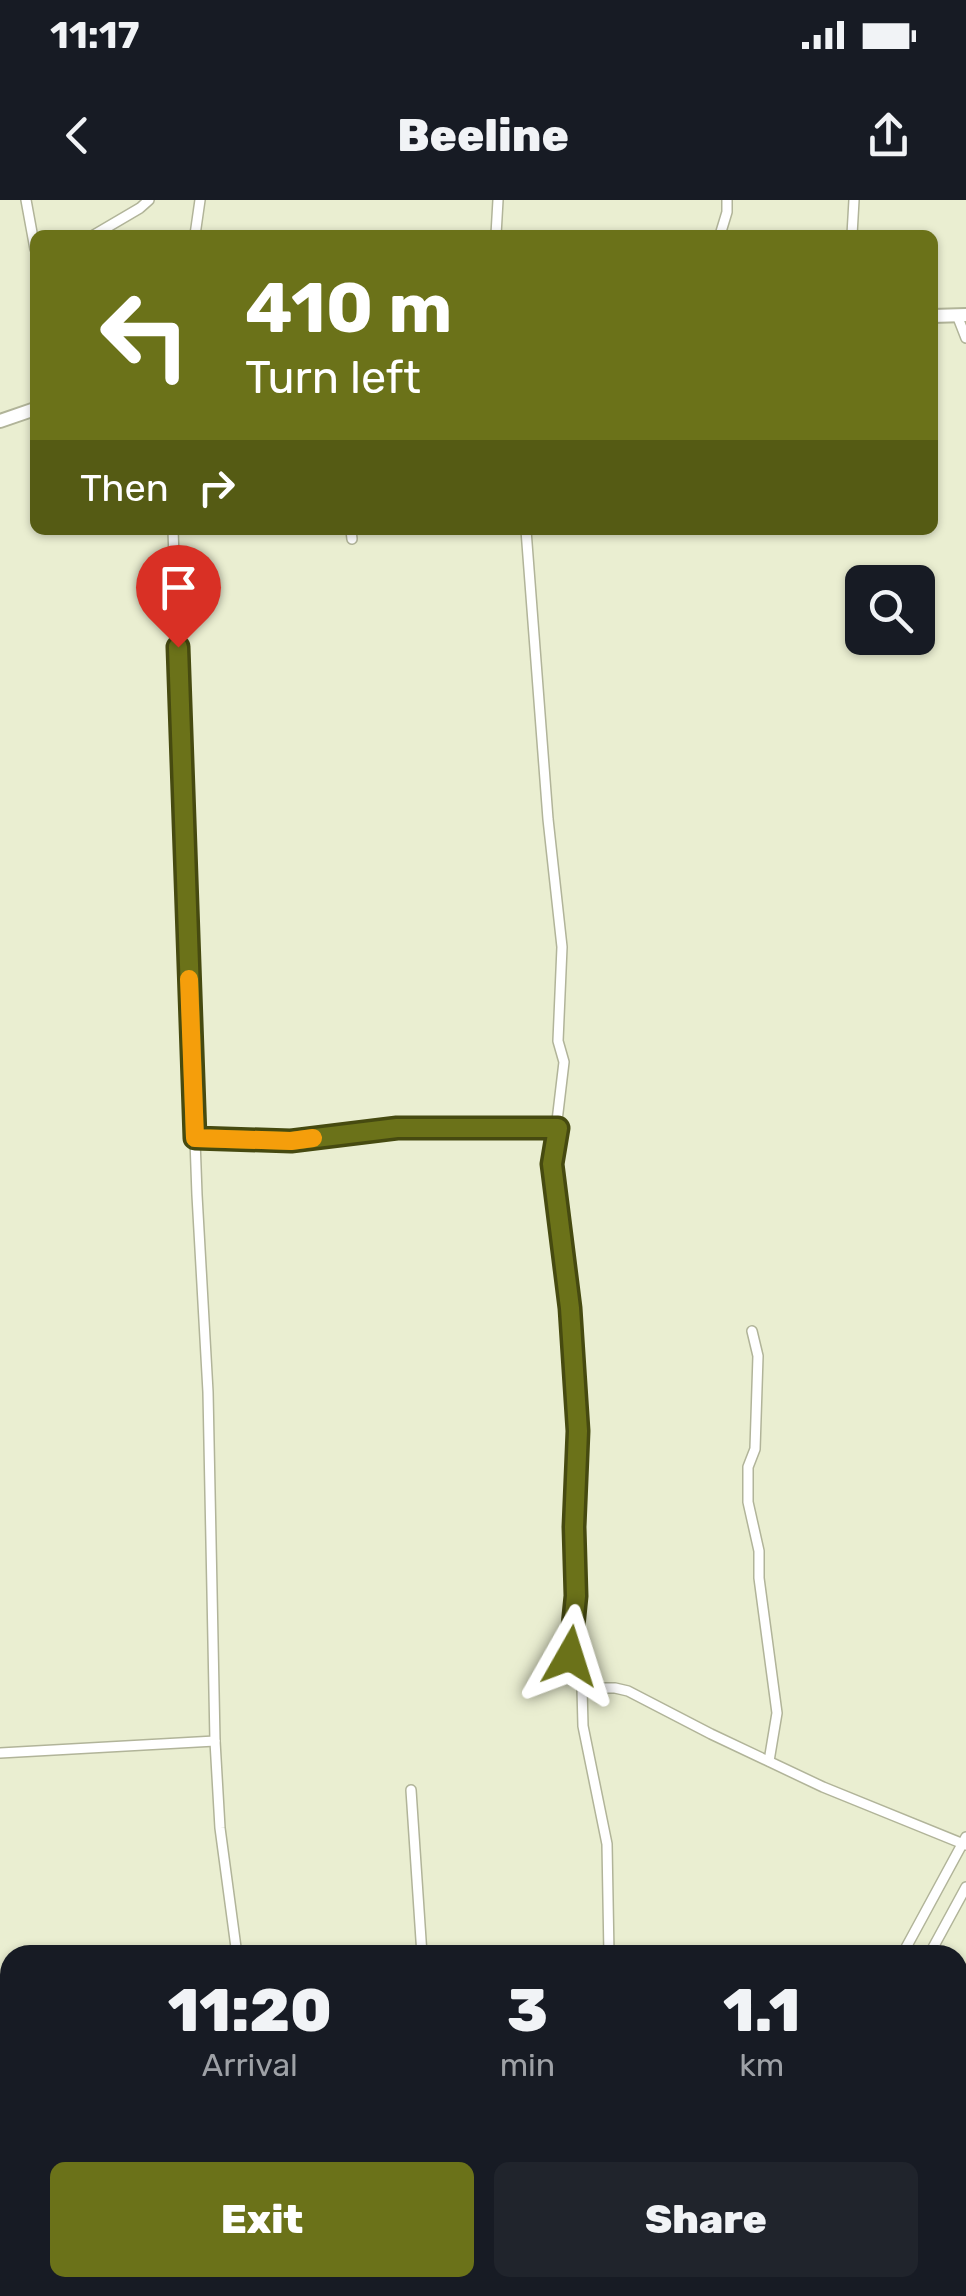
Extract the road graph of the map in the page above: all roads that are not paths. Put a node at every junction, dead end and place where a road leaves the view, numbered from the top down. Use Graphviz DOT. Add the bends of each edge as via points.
graph roads {
  1 [pos="26,200"];
  2 [pos="149,200"];
  3 [pos="200,200"];
  4 [pos="498,200"];
  5 [pos="726,200"];
  6 [pos="854,200"];
  7 [pos="32,230"];
  8 [pos="103,230"];
  9 [pos="196,230"];
  10 [pos="496,230"];
  11 [pos="722,230"];
  12 [pos="852,230"];
  13 [pos="962,315"];
  14 [pos="966,338"];
  15 [pos="30,411"];
  16 [pos="0,421"];
  17 [pos="173,535"];
  18 [pos="526,535"];
  19 [pos="558,1128"];
  20 [pos="195,1138"];
  21 [pos="752,1330"];
  22 [pos="582,1688"];
  23 [pos="215,1742"];
  24 [pos="0,1753"];
  25 [pos="769,1762"];
  26 [pos="411,1790"];
  27 [pos="965,1841"];
  28 [pos="966,1888"];
  29 [pos="236,1945"];
  30 [pos="421,1945"];
  31 [pos="609,1945"];
  32 [pos="908,1945"];
  33 [pos="935,1945"];
  1 -- 7 [label="street"];
  2 -- 8 [label="street"];
  3 -- 9 [label="street"];
  4 -- 10 [label="street"];
  5 -- 11 [label="street"];
  6 -- 12 [label="street"];
  13 -- 14 [label="street"];
  15 -- 16 [label="street"];
  17 -- 20 [label="street"];
  18 -- 19 [label="street" via="562,947"];
  19 -- 20 [label="street" via="397,1128 291,1141"];
  19 -- 22 [label="street" via="552,1164 578,1431 570,1656"];
  20 -- 23 [label="street"];
  21 -- 25 [label="street" via="758,1356 748,1502 777,1713"];
  22 -- 25 [label="street" via="628,1691"];
  22 -- 31 [label="street" via="607,1844"];
  23 -- 24 [label="street"];
  23 -- 29 [label="street"];
  25 -- 27 [label="street"];
  26 -- 30 [label="street"];
  27 -- 32 [label="street"];
  28 -- 33 [label="street"];
}
